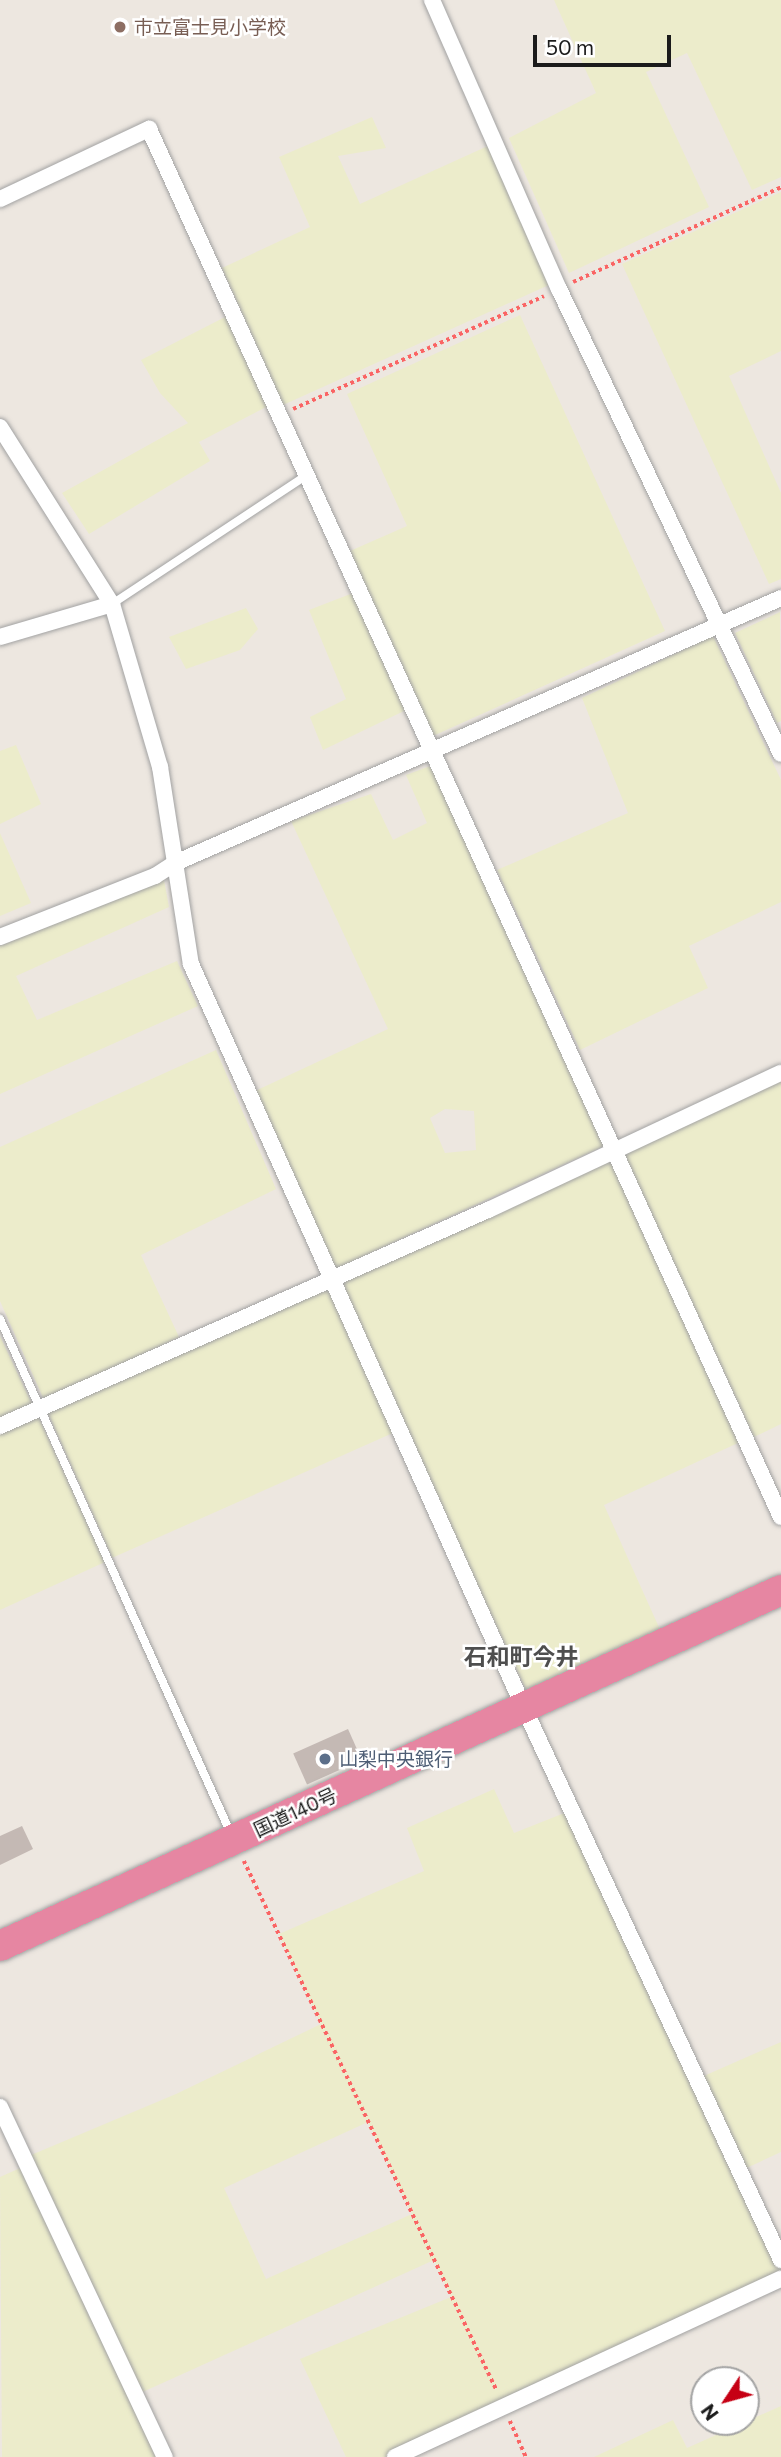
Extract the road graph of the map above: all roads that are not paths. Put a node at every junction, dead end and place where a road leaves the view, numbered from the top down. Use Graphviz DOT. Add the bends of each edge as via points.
graph roads {
  1 [pos="433,1"];
  2 [pos="0,199"];
  3 [pos="0,427"];
  4 [pos="307,475"];
  5 [pos="781,598"];
  6 [pos="112,604"];
  7 [pos="719,625"];
  8 [pos="0,637"];
  9 [pos="776,731"];
  10 [pos="432,750"];
  11 [pos="781,754"];
  12 [pos="175,863"];
  13 [pos="0,937"];
  14 [pos="781,1073"];
  15 [pos="614,1149"];
  16 [pos="331,1278"];
  17 [pos="0,1319"];
  18 [pos="40,1407"];
  19 [pos="0,1426"];
  20 [pos="781,1517"];
  21 [pos="781,1590"];
  22 [pos="524,1708"];
  23 [pos="234,1840"];
  24 [pos="0,1946"];
  25 [pos="0,2107"];
  26 [pos="781,2260"];
  27 [pos="781,2279"];
  28 [pos="165,2457"];
  29 [pos="395,2457"];
  1 -- 7 [label="street" via="559,289"];
  2 -- 4 [label="street" via="149,129"];
  3 -- 6 [label="street"];
  4 -- 6 [label="lane"];
  4 -- 10 [label="street"];
  5 -- 7 [label="street"];
  6 -- 8 [label="street"];
  6 -- 12 [label="street" via="160,768"];
  7 -- 9 [label="street"];
  7 -- 10 [label="street"];
  9 -- 11 [label="street"];
  10 -- 12 [label="street"];
  10 -- 15 [label="street"];
  12 -- 13 [label="street" via="155,876"];
  12 -- 16 [label="street" via="191,964"];
  14 -- 15 [label="street"];
  15 -- 16 [label="street"];
  15 -- 20 [label="street"];
  16 -- 18 [label="street"];
  16 -- 22 [label="street"];
  17 -- 18 [label="lane"];
  18 -- 19 [label="street"];
  18 -- 23 [label="lane"];
  21 -- 22 [label="highway, 国道140号"];
  22 -- 23 [label="highway, 国道140号"];
  22 -- 26 [label="street"];
  23 -- 24 [label="highway, 国道140号"];
  25 -- 28 [label="street"];
  27 -- 29 [label="street"];
}
